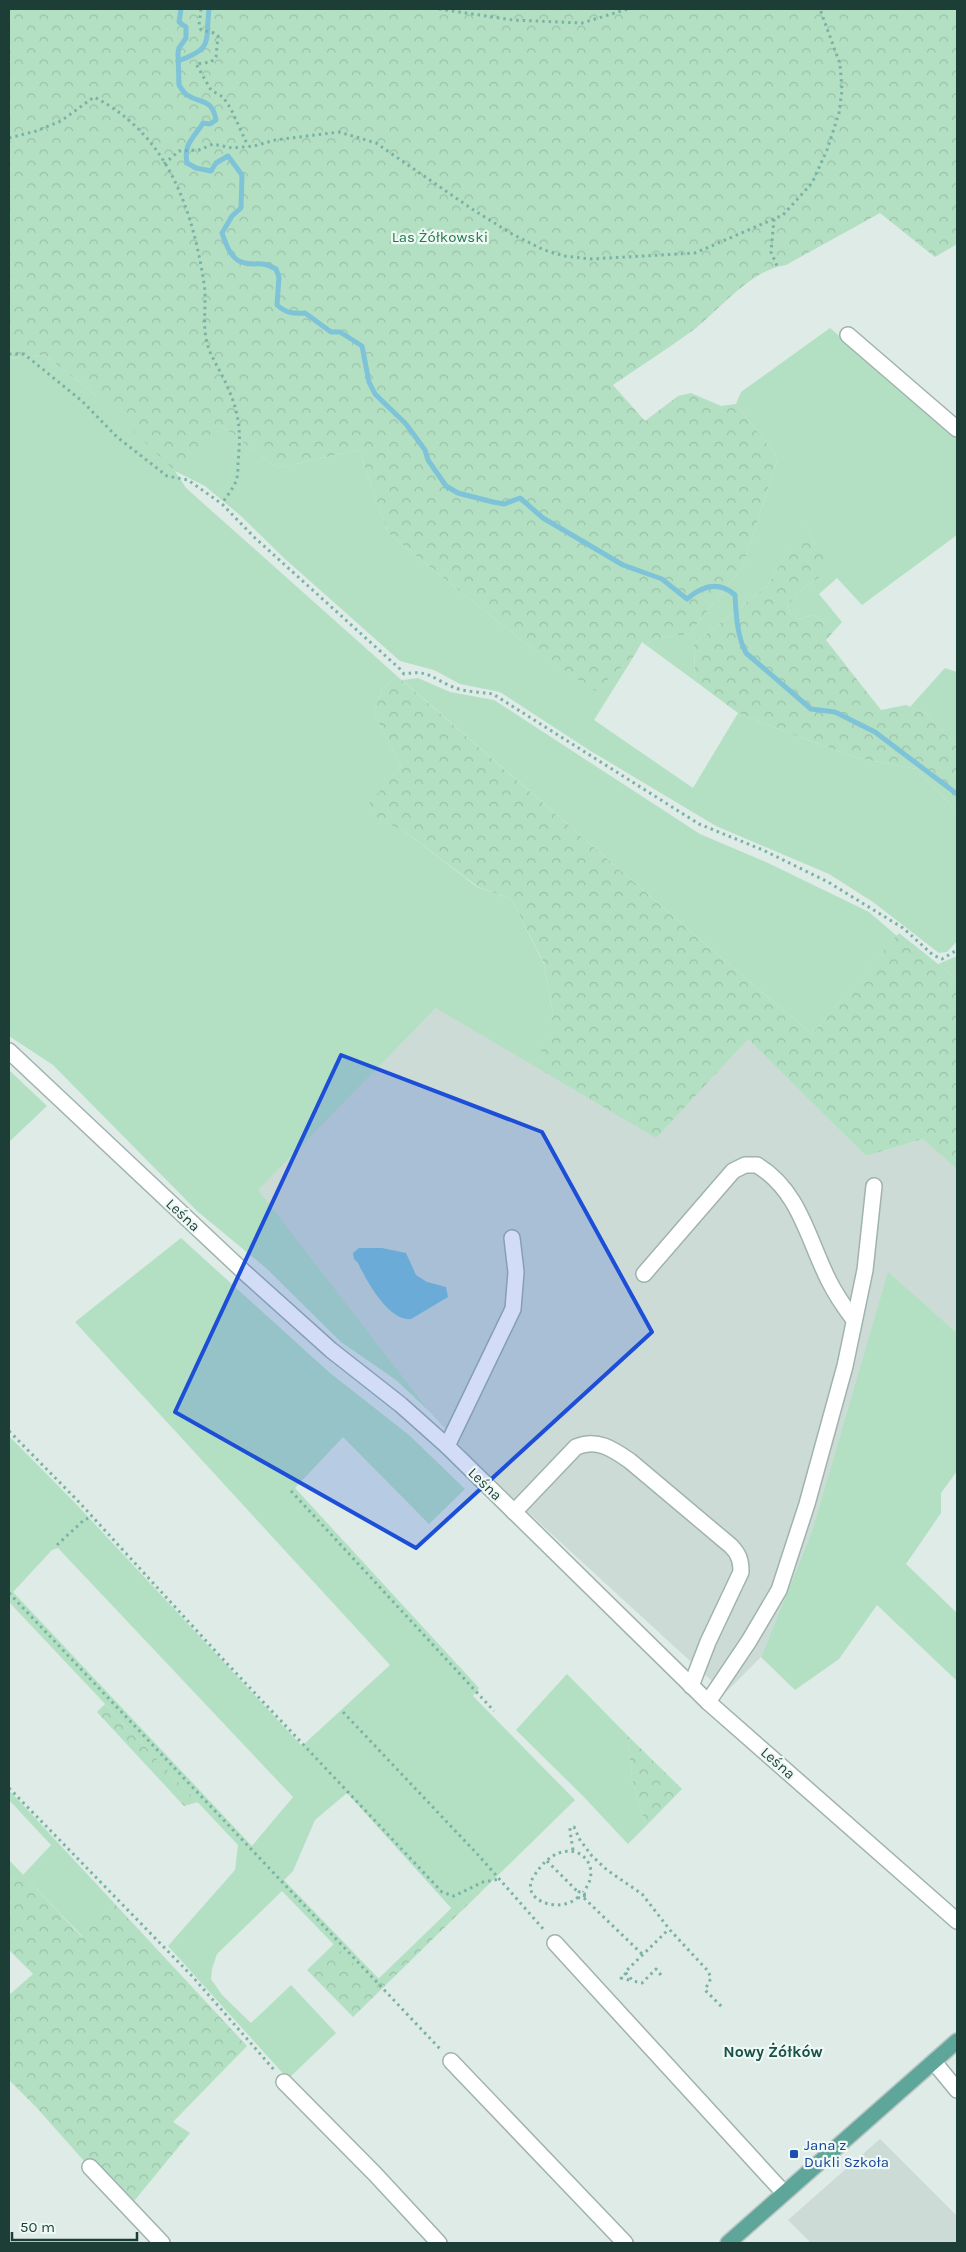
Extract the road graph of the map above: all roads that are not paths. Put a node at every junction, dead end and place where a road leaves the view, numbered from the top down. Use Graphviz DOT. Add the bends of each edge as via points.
graph roads {
  1 [pos="848,335"];
  2 [pos="957,429"];
  3 [pos="9,1051"];
  4 [pos="874,1186"];
  5 [pos="512,1238"];
  6 [pos="644,1274"];
  7 [pos="854,1320"];
  8 [pos="447,1446"];
  9 [pos="514,1512"];
  10 [pos="691,1686"];
  11 [pos="708,1702"];
  12 [pos="957,1921"];
  13 [pos="556,1943"];
  14 [pos="957,2041"];
  15 [pos="937,2059"];
  16 [pos="451,2061"];
  17 [pos="957,2075"];
  18 [pos="284,2082"];
  19 [pos="957,2090"];
  20 [pos="90,2167"];
  21 [pos="784,2193"];
  22 [pos="162,2243"];
  23 [pos="439,2243"];
  24 [pos="625,2243"];
  25 [pos="728,2243"];
  1 -- 2 [label="street"];
  3 -- 8 [label="street, Leśna" via="243,1271 331,1350"];
  4 -- 7 [label="street" via="864,1270"];
  5 -- 8 [label="street" via="516,1272 513,1309"];
  6 -- 7 [label="street" via="734,1171 745,1165 757,1165 782,1187 796,1205 829,1282"];
  7 -- 11 [label="street" via="845,1366 779,1590"];
  8 -- 9 [label="street, Leśna"];
  9 -- 10 [label="street, Leśna"];
  9 -- 10 [label="street" via="569,1452 592,1443 614,1450 630,1461 731,1546 741,1562 741,1572"];
  10 -- 11 [label="street, Leśna"];
  11 -- 12 [label="street, Leśna"];
  13 -- 21 [label="street"];
  14 -- 15 [label="main road"];
  15 -- 17 [label="street"];
  15 -- 19 [label="street"];
  15 -- 21 [label="main road"];
  16 -- 24 [label="street"];
  18 -- 23 [label="street"];
  20 -- 22 [label="street"];
  21 -- 25 [label="main road"];
}
